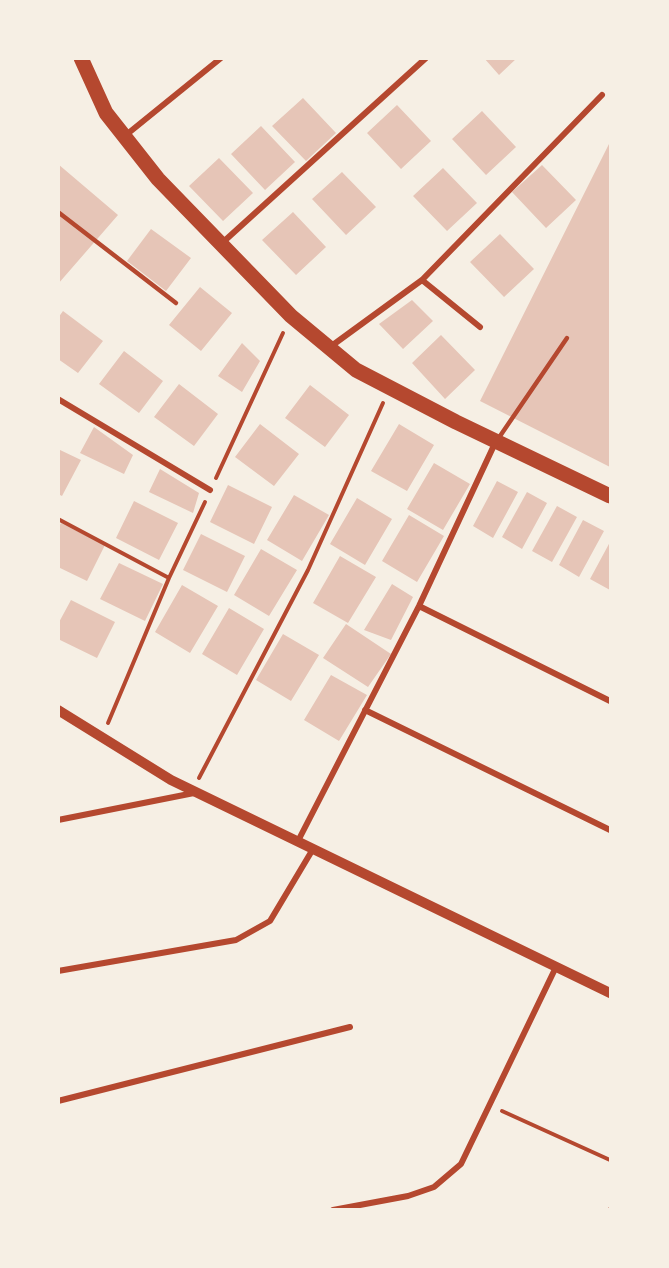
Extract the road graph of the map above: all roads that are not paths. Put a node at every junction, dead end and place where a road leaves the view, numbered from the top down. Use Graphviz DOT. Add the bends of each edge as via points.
graph roads {
  1 [pos="81,58"];
  2 [pos="221,58"];
  3 [pos="426,58"];
  4 [pos="602,95"];
  5 [pos="124,136"];
  6 [pos="58,212"];
  7 [pos="220,244"];
  8 [pos="422,280"];
  9 [pos="176,303"];
  10 [pos="480,327"];
  11 [pos="567,338"];
  12 [pos="329,347"];
  13 [pos="58,399"];
  14 [pos="496,441"];
  15 [pos="210,490"];
  16 [pos="610,496"];
  17 [pos="418,606"];
  18 [pos="610,701"];
  19 [pos="365,710"];
  20 [pos="58,711"];
  21 [pos="195,791"];
  22 [pos="58,820"];
  23 [pos="610,831"];
  24 [pos="298,841"];
  25 [pos="313,849"];
  26 [pos="556,967"];
  27 [pos="58,971"];
  28 [pos="610,993"];
  29 [pos="350,1027"];
  30 [pos="58,1101"];
  31 [pos="334,1209"];
  1 -- 5 [label="main road" via="106,113"];
  2 -- 5 [label="street"];
  3 -- 7 [label="street"];
  4 -- 8 [label="street"];
  5 -- 7 [label="main road" via="158,179"];
  6 -- 9 [label="lane"];
  7 -- 12 [label="main road" via="291,316"];
  8 -- 10 [label="street"];
  8 -- 12 [label="street"];
  11 -- 14 [label="lane"];
  12 -- 14 [label="main road" via="356,370"];
  13 -- 15 [label="street"];
  14 -- 16 [label="main road"];
  14 -- 17 [label="street"];
  17 -- 18 [label="street"];
  17 -- 19 [label="street"];
  19 -- 23 [label="street"];
  19 -- 24 [label="street"];
  20 -- 21 [label="street"];
  21 -- 22 [label="street"];
  21 -- 24 [label="street"];
  24 -- 25 [label="street"];
  25 -- 26 [label="street"];
  25 -- 27 [label="street" via="270,921 236,940"];
  26 -- 28 [label="street"];
  26 -- 31 [label="street" via="461,1164 434,1187 408,1196"];
  29 -- 30 [label="street"];
}
